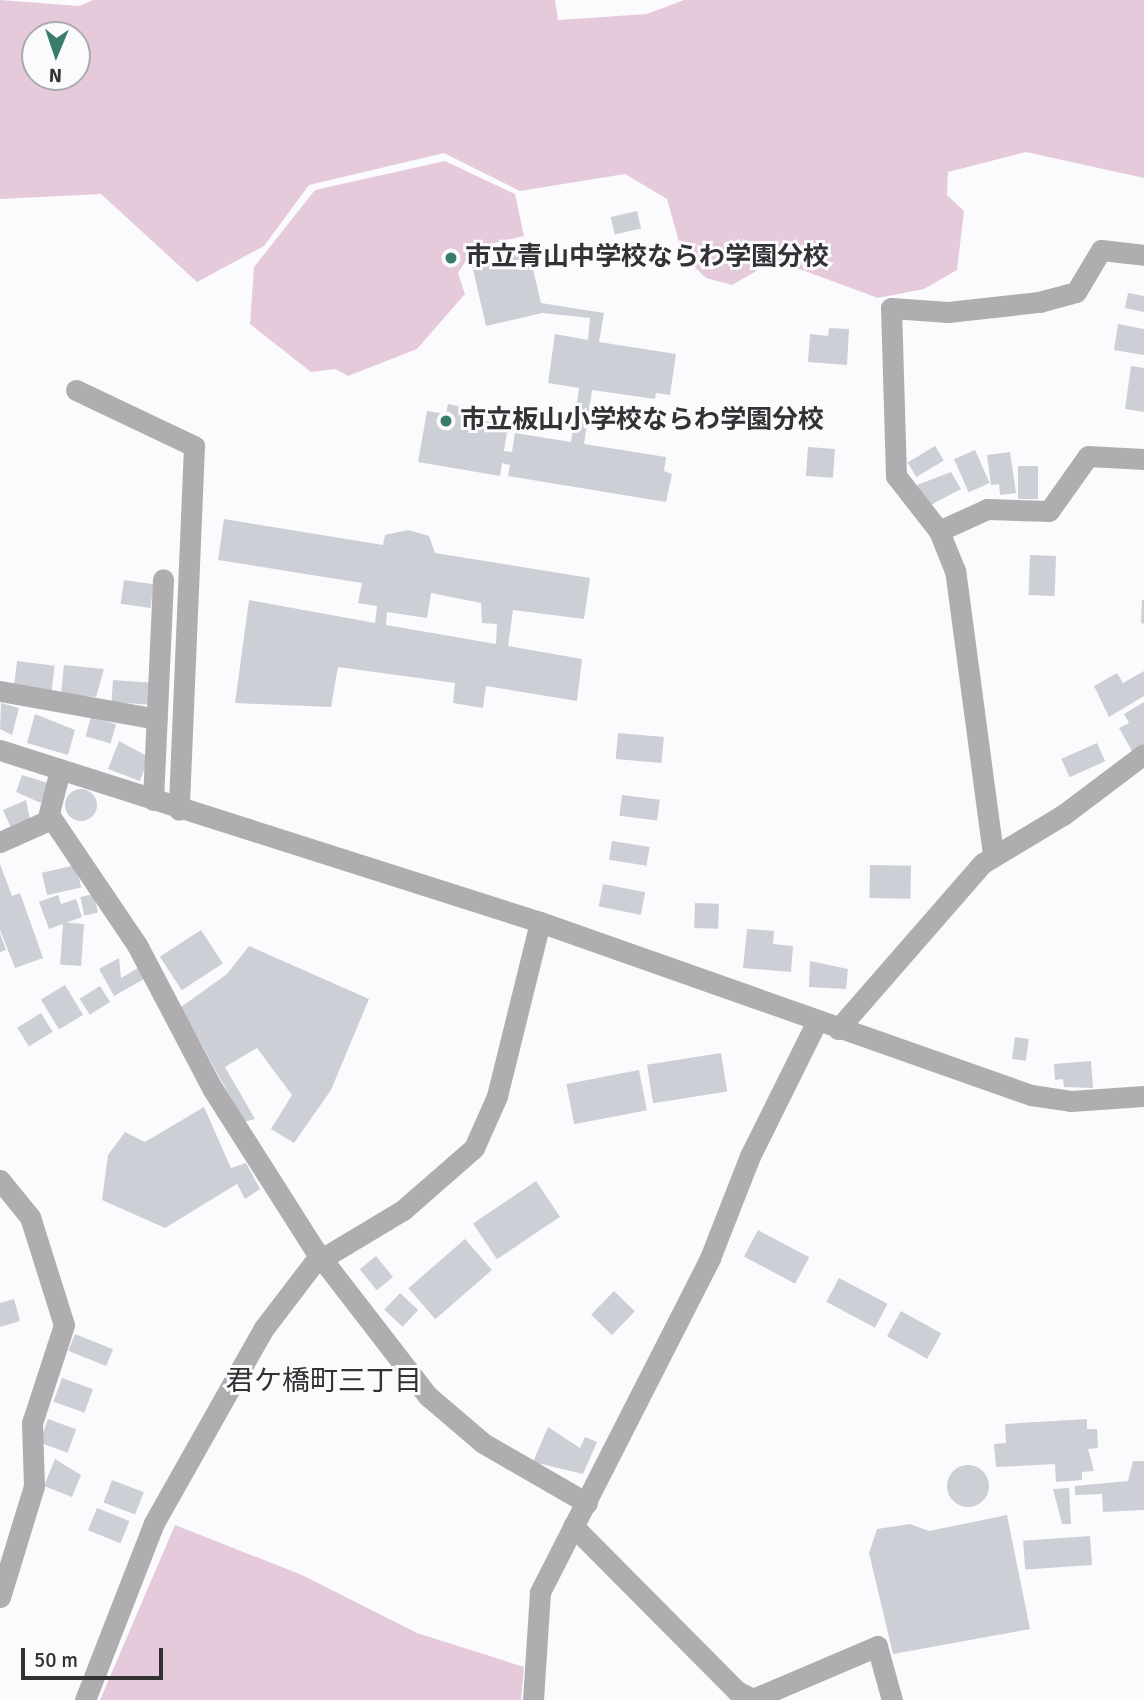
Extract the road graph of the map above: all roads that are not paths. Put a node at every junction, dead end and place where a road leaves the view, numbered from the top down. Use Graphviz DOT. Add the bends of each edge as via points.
graph roads {
  1 [pos="1144,255"];
  2 [pos="76,390"];
  3 [pos="1144,459"];
  4 [pos="939,531"];
  5 [pos="163,579"];
  6 [pos="0,691"];
  7 [pos="157,719"];
  8 [pos="0,750"];
  9 [pos="1144,754"];
  10 [pos="60,770"];
  11 [pos="153,800"];
  12 [pos="179,810"];
  13 [pos="50,816"];
  14 [pos="0,842"];
  15 [pos="993,854"];
  16 [pos="540,922"];
  17 [pos="816,1023"];
  18 [pos="838,1029"];
  19 [pos="1144,1096"];
  20 [pos="0,1180"];
  21 [pos="323,1259"];
  22 [pos="587,1503"];
  23 [pos="573,1526"];
  24 [pos="0,1597"];
  25 [pos="85,1700"];
  26 [pos="533,1700"];
  27 [pos="892,1700"];
  1 -- 4 [label="street" via="1101,250 1076,292 1039,302 948,312 891,308 896,476"];
  2 -- 12 [label="street" via="194,446"];
  3 -- 4 [label="street" via="1088,456 1049,511 987,509"];
  4 -- 15 [label="street" via="955,571"];
  5 -- 7 [label="street"];
  6 -- 7 [label="street"];
  7 -- 11 [label="street"];
  8 -- 10 [label="street"];
  9 -- 15 [label="street" via="1063,815"];
  10 -- 11 [label="street"];
  10 -- 13 [label="street"];
  11 -- 12 [label="street"];
  12 -- 16 [label="street"];
  13 -- 14 [label="street"];
  13 -- 21 [label="street" via="137,945 230,1119"];
  15 -- 18 [label="street"];
  16 -- 17 [label="street"];
  16 -- 21 [label="street" via="496,1096 474,1148 403,1210"];
  17 -- 18 [label="street"];
  17 -- 22 [label="street" via="750,1156 710,1258"];
  18 -- 19 [label="street" via="995,1083 1072,1101"];
  20 -- 24 [label="street" via="30,1217 64,1325 32,1423 34,1486"];
  21 -- 22 [label="street" via="452,1422"];
  21 -- 25 [label="street" via="264,1328 184,1462"];
  22 -- 23 [label="street"];
  23 -- 26 [label="street" via="540,1592"];
  23 -- 27 [label="street" via="737,1691 753,1699 877,1646"];
}
